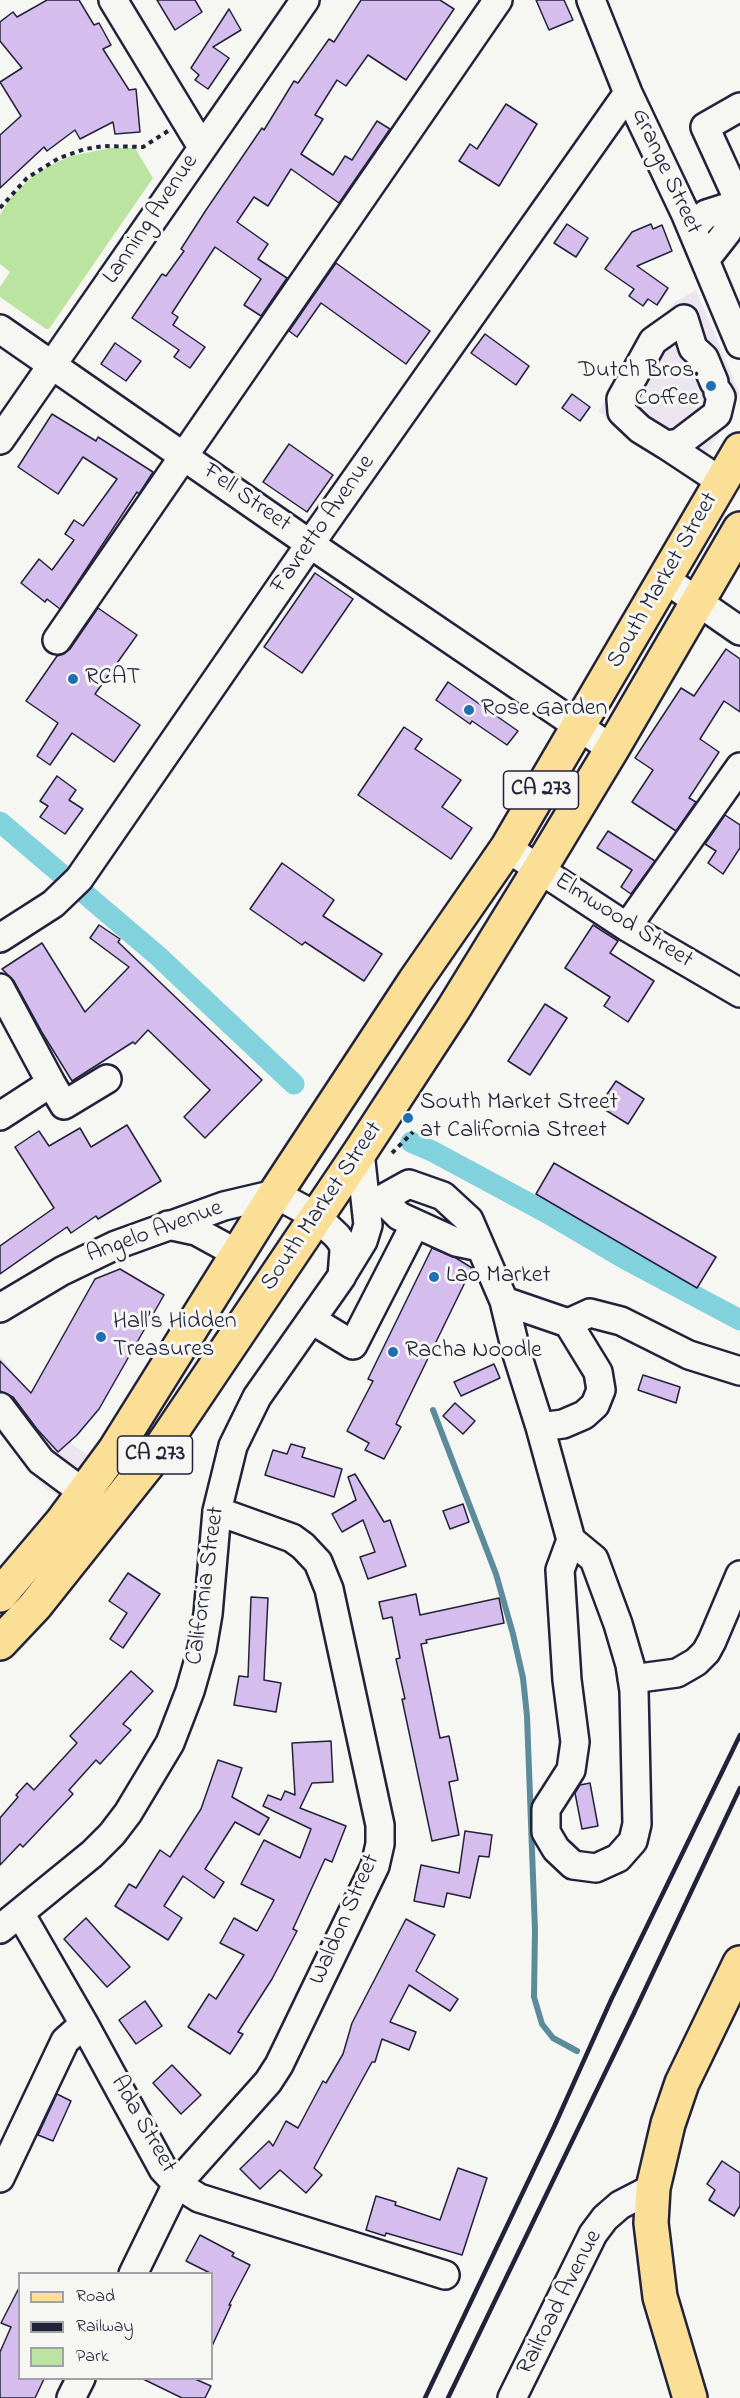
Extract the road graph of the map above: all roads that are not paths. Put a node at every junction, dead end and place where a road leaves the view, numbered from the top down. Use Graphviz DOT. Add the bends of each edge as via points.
graph roads {
  1 [pos="113,0"];
  2 [pos="305,0"];
  3 [pos="498,0"];
  4 [pos="591,0"];
  5 [pos="628,93"];
  6 [pos="740,107"];
  7 [pos="202,147"];
  8 [pos="735,201"];
  9 [pos="692,229"];
  10 [pos="705,260"];
  11 [pos="730,310"];
  12 [pos="684,319"];
  13 [pos="0,329"];
  14 [pos="740,344"];
  15 [pos="52,365"];
  16 [pos="0,440"];
  17 [pos="666,445"];
  18 [pos="740,450"];
  19 [pos="183,455"];
  20 [pos="722,482"];
  21 [pos="740,529"];
  22 [pos="310,544"];
  23 [pos="665,579"];
  24 [pos="698,602"];
  25 [pos="740,631"];
  26 [pos="57,640"];
  27 [pos="579,727"];
  28 [pos="612,749"];
  29 [pos="740,767"];
  30 [pos="507,848"];
  31 [pos="539,870"];
  32 [pos="627,927"];
  33 [pos="0,938"];
  34 [pos="0,988"];
  35 [pos="740,993"];
  36 [pos="107,1079"];
  37 [pos="51,1083"];
  38 [pos="0,1116"];
  39 [pos="374,1154"];
  40 [pos="274,1194"];
  41 [pos="374,1202"];
  42 [pos="316,1216"];
  43 [pos="415,1224"];
  44 [pos="168,1225"];
  45 [pos="480,1247"];
  46 [pos="238,1254"];
  47 [pos="342,1276"];
  48 [pos="504,1301"];
  49 [pos="0,1308"];
  50 [pos="312,1320"];
  51 [pos="568,1323"];
  52 [pos="740,1371"];
  53 [pos="0,1407"];
  54 [pos="540,1427"];
  55 [pos="84,1493"];
  56 [pos="217,1511"];
  57 [pos="571,1540"];
  58 [pos="740,1575"];
  59 [pos="0,1595"];
  60 [pos="0,1643"];
  61 [pos="632,1679"];
  62 [pos="10,1921"];
  63 [pos="740,1964"];
  64 [pos="84,2024"];
  65 [pos="0,2178"];
  66 [pos="177,2184"];
  67 [pos="653,2188"];
  68 [pos="134,2272"];
  69 [pos="446,2275"];
  70 [pos="80,2380"];
  71 [pos="71,2398"];
  72 [pos="512,2398"];
  73 [pos="690,2398"];
  1 -- 7 [label="street"];
  2 -- 7 [label="street, Lanning Avenue"];
  3 -- 19 [label="street"];
  4 -- 5 [label="street, Grange Street"];
  5 -- 9 [label="street, Grange Street"];
  5 -- 22 [label="street, Favretto Avenue"];
  6 -- 8 [label="street" via="705,128"];
  7 -- 15 [label="street, Lanning Avenue"];
  8 -- 9 [label="street" via="706,214"];
  8 -- 10 [label="street" via="727,232"];
  9 -- 10 [label="street, Grange Street"];
  10 -- 11 [label="street, Grange Street"];
  11 -- 12 [label="street"];
  11 -- 14 [label="street, Grange Street"];
  12 -- 17 [label="street" via="693,348 704,358 721,397 717,414 679,443"];
  12 -- 17 [label="street" via="653,341 621,399 622,412"];
  13 -- 15 [label="street, Fell Street"];
  15 -- 16 [label="street, Lanning Avenue"];
  15 -- 19 [label="street, Fell Street"];
  17 -- 20 [label="street"];
  18 -- 20 [label="main road, South Market Street / CA 273"];
  19 -- 22 [label="street, Fell Street"];
  19 -- 26 [label="street"];
  20 -- 23 [label="main road, South Market Street / CA 273"];
  21 -- 24 [label="main road, South Market Street / CA 273"];
  22 -- 27 [label="street, Fell Street"];
  22 -- 33 [label="street, Favretto Avenue" via="74,884 53,904"];
  23 -- 24 [label="street"];
  23 -- 27 [label="main road, South Market Street / CA 273"];
  24 -- 25 [label="street"];
  24 -- 28 [label="main road, South Market Street / CA 273"];
  27 -- 28 [label="street, Fell Street"];
  27 -- 30 [label="main road, South Market Street / CA 273"];
  28 -- 31 [label="main road, South Market Street / CA 273"];
  29 -- 32 [label="street"];
  30 -- 31 [label="street, Elmwood Street"];
  30 -- 40 [label="main road, South Market Street / CA 273"];
  31 -- 32 [label="street, Elmwood Street"];
  31 -- 39 [label="main road, South Market Street / CA 273" via="454,1008"];
  32 -- 35 [label="street, Elmwood Street"];
  34 -- 37 [label="street"];
  36 -- 37 [label="street" via="64,1105"];
  37 -- 38 [label="street"];
  39 -- 41 [label="street, California Street"];
  39 -- 42 [label="main road, South Market Street / CA 273"];
  40 -- 42 [label="street"];
  40 -- 44 [label="street, Angelo Avenue"];
  40 -- 46 [label="main road, CA 273"];
  41 -- 43 [label="street"];
  41 -- 45 [label="street" via="409,1184 443,1196 469,1220"];
  41 -- 47 [label="street, California Street" via="366,1234"];
  42 -- 47 [label="street" via="343,1244"];
  42 -- 60 [label="main road, South Market Street / CA 273" via="160,1449 50,1588"];
  43 -- 45 [label="street" via="456,1242"];
  43 -- 50 [label="street" via="352,1345"];
  44 -- 46 [label="street" via="196,1231"];
  44 -- 49 [label="street, Angelo Avenue" via="80,1261"];
  45 -- 48 [label="street"];
  46 -- 55 [label="main road, CA 273"];
  47 -- 50 [label="street, California Street"];
  48 -- 51 [label="street"];
  48 -- 54 [label="street"];
  50 -- 56 [label="street, California Street" via="257,1397 241,1428 228,1461"];
  51 -- 52 [label="street" via="590,1313 621,1321 689,1355"];
  51 -- 54 [label="street" via="598,1372 601,1390 595,1405 584,1415 563,1424"];
  53 -- 55 [label="street" via="41,1461"];
  54 -- 57 [label="street"];
  55 -- 59 [label="main road, CA 273"];
  56 -- 62 [label="street, California Street" via="202,1649 170,1743 129,1813 112,1834"];
  56 -- 66 [label="street, Waldon Street" via="292,1538 318,1562 329,1589 380,1825 380,1844 375,1866 279,2065"];
  57 -- 61 [label="street" via="594,1559 618,1624"];
  57 -- 61 [label="street" via="560,1570 575,1742 571,1770 546,1809 546,1832 556,1850 573,1865 596,1868 618,1858 633,1841 637,1824"];
  58 -- 61 [label="street" via="712,1641 696,1662 677,1673"];
  62 -- 64 [label="street, Ada Street"];
  63 -- 67 [label="main road" via="681,2084"];
  64 -- 65 [label="street" via="65,2041"];
  64 -- 66 [label="street, Ada Street" via="163,2169"];
  66 -- 68 [label="street, Waldon Street"];
  66 -- 69 [label="street, Ada Street" via="199,2198"];
  67 -- 72 [label="street, Railroad Avenue" via="620,2205 593,2234"];
  67 -- 73 [label="main road" via="651,2223 660,2297"];
  70 -- 71 [label="street"];
}
